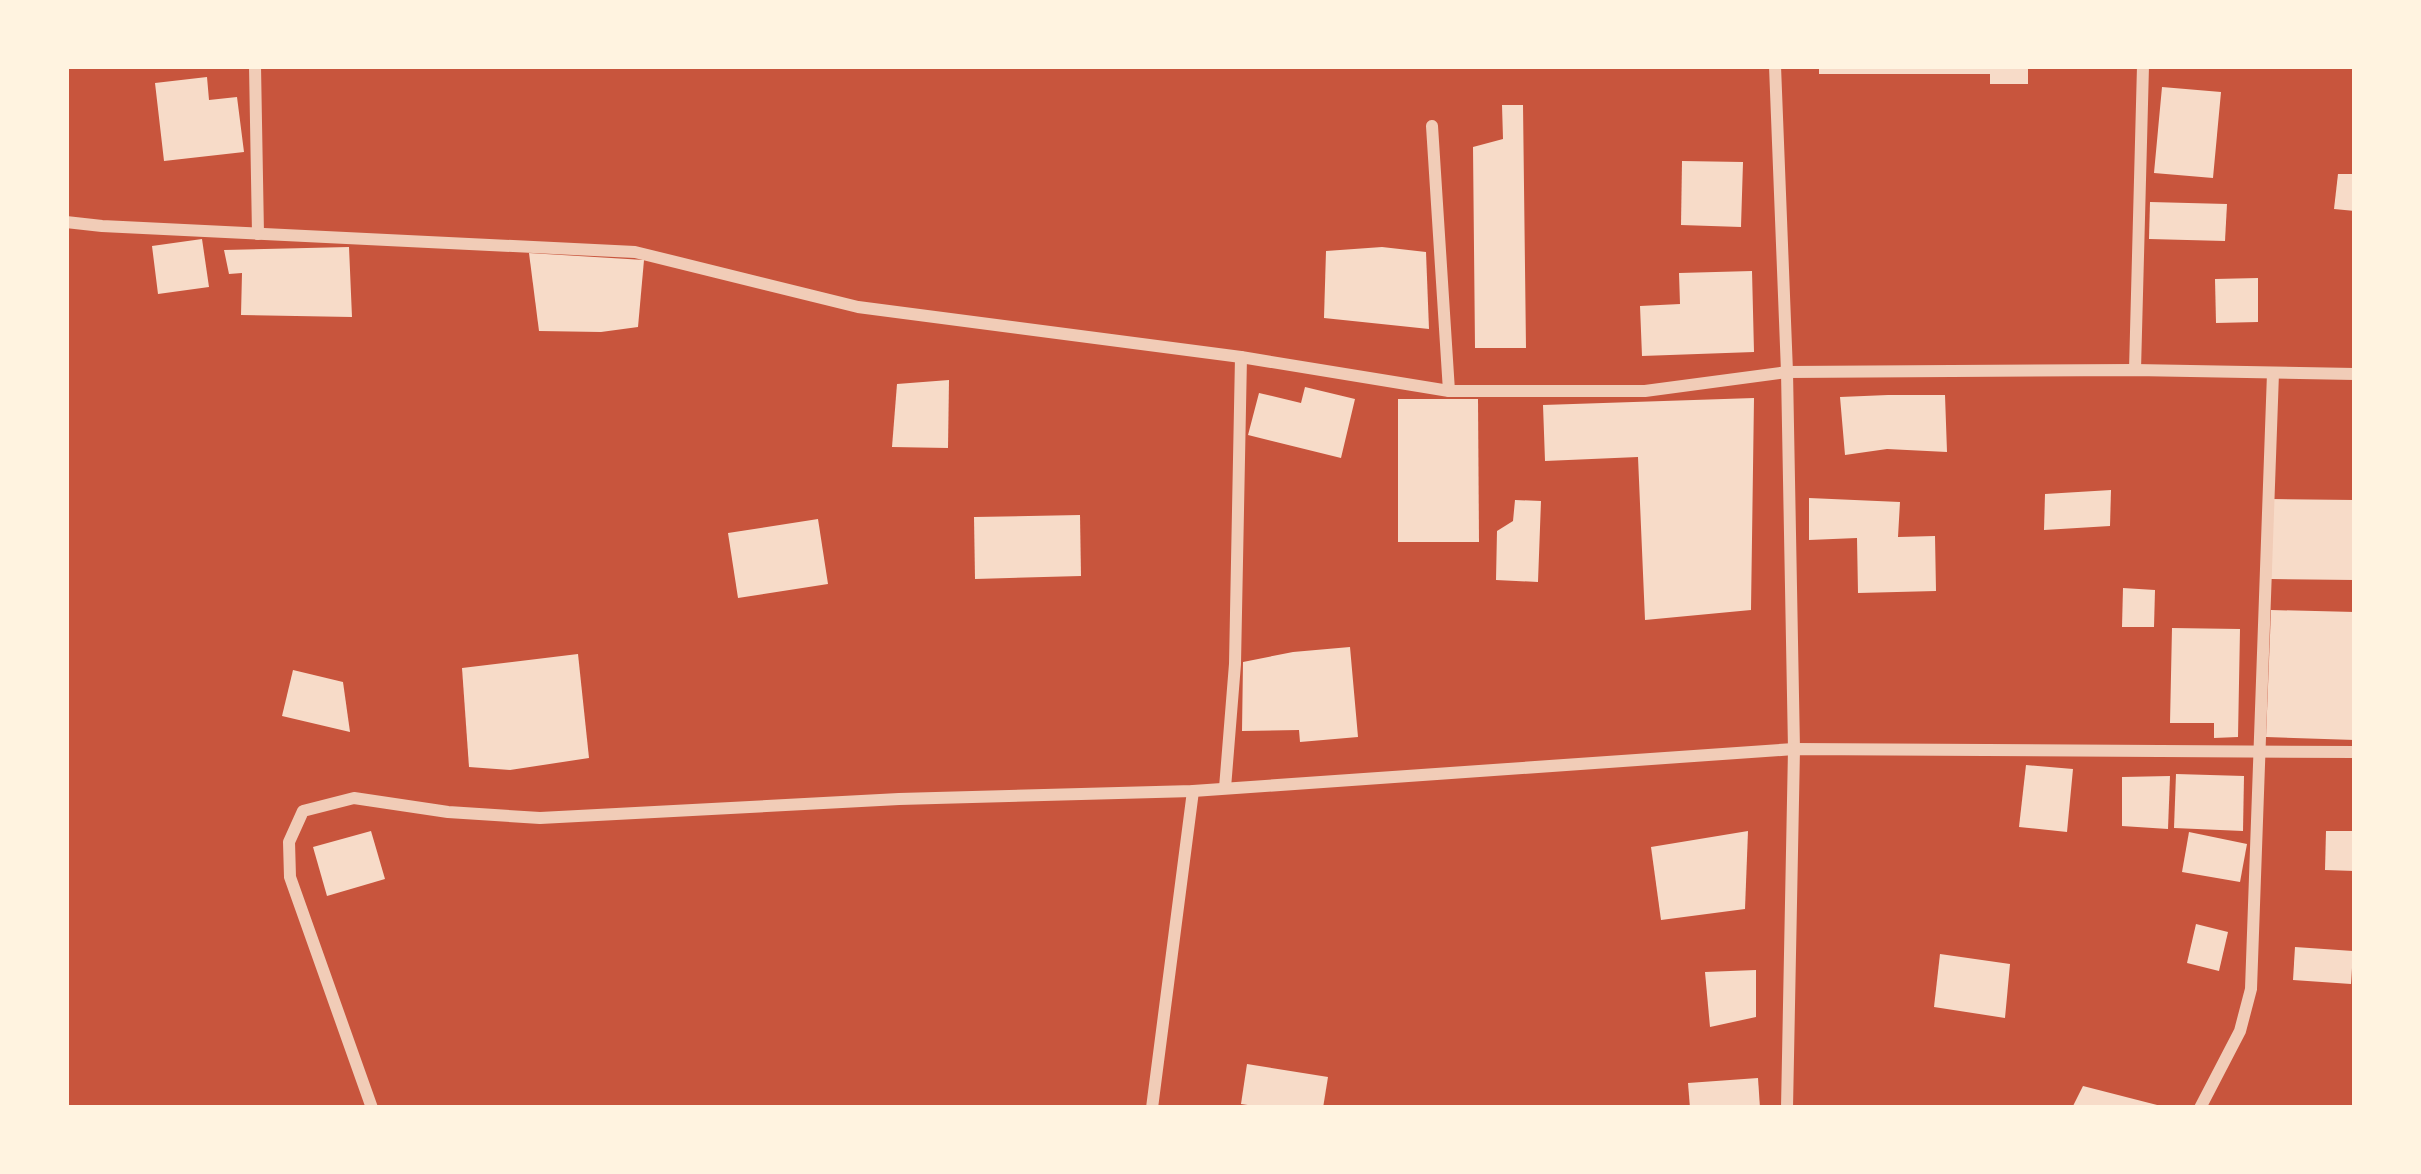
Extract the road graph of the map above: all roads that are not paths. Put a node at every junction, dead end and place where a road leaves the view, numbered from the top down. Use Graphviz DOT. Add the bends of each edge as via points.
graph roads {
  1 [pos="255,66"];
  2 [pos="1775,66"];
  3 [pos="2143,66"];
  4 [pos="1432,126"];
  5 [pos="66,222"];
  6 [pos="258,234"];
  7 [pos="1241,357"];
  8 [pos="2135,370"];
  9 [pos="1787,372"];
  10 [pos="2273,373"];
  11 [pos="2355,374"];
  12 [pos="1450,392"];
  13 [pos="1794,749"];
  14 [pos="2261,750"];
  15 [pos="2355,752"];
  16 [pos="1225,788"];
  17 [pos="1193,790"];
  18 [pos="372,1108"];
  19 [pos="1152,1108"];
  20 [pos="1787,1108"];
  21 [pos="2200,1108"];
  1 -- 6 [label="street"];
  2 -- 9 [label="street"];
  3 -- 8 [label="street"];
  4 -- 12 [label="street"];
  5 -- 6 [label="street"];
  6 -- 7 [label="street" via="635,252 859,307"];
  7 -- 12 [label="street"];
  7 -- 16 [label="street"];
  8 -- 9 [label="street"];
  8 -- 10 [label="street"];
  9 -- 12 [label="street" via="1645,391"];
  9 -- 13 [label="street"];
  10 -- 11 [label="street"];
  10 -- 14 [label="street"];
  13 -- 14 [label="street"];
  13 -- 16 [label="street"];
  13 -- 20 [label="street"];
  14 -- 15 [label="street"];
  14 -- 21 [label="street" via="2251,989 2240,1031"];
  16 -- 17 [label="street"];
  17 -- 18 [label="street" via="540,818 354,798 303,811 289,842 290,877"];
  17 -- 19 [label="street"];
}
